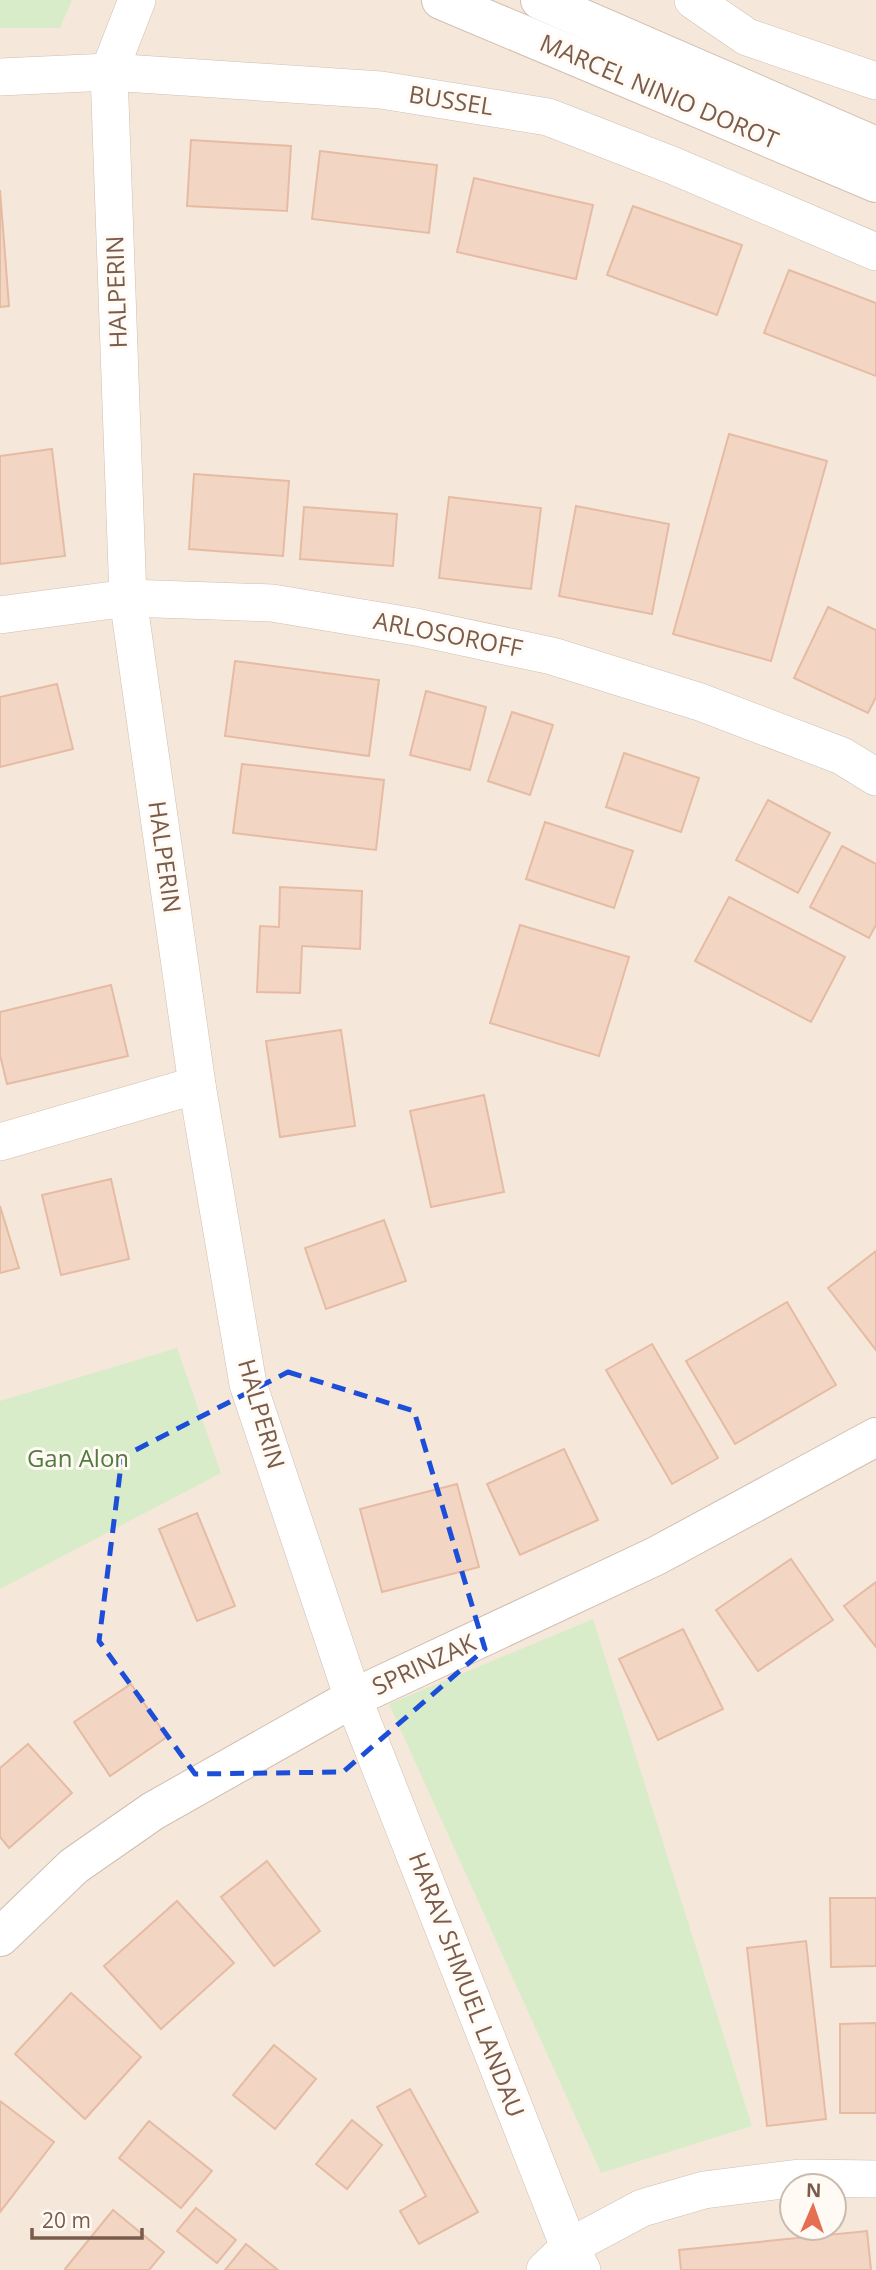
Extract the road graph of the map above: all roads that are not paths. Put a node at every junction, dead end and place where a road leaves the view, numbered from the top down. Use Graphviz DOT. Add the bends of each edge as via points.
graph roads {
  1 [pos="137,0"];
  2 [pos="441,0"];
  3 [pos="540,0"];
  4 [pos="693,0"];
  5 [pos="109,72"];
  6 [pos="0,77"];
  7 [pos="876,80"];
  8 [pos="876,146"];
  9 [pos="876,183"];
  10 [pos="876,252"];
  11 [pos="128,598"];
  12 [pos="0,615"];
  13 [pos="876,777"];
  14 [pos="197,1086"];
  15 [pos="0,1142"];
  16 [pos="876,1437"];
  17 [pos="353,1698"];
  18 [pos="0,1937"];
  19 [pos="876,2179"];
  20 [pos="566,2262"];
  1 -- 5 [label="street, HALPERIN"];
  2 -- 9 [label="street, MARCEL NINIO DOROT"];
  3 -- 8 [label="street, MARCEL NINIO DOROT"];
  4 -- 7 [label="street" via="747,37"];
  5 -- 6 [label="street, BUSSEL"];
  5 -- 10 [label="street, BUSSEL" via="381,90 548,117"];
  5 -- 11 [label="street, HALPERIN"];
  11 -- 12 [label="street, ARLOSOROFF"];
  11 -- 13 [label="street, ARLOSOROFF" via="272,603 552,656 700,702 842,756"];
  11 -- 14 [label="street, HALPERIN"];
  14 -- 15 [label="street"];
  14 -- 17 [label="street, HALPERIN" via="248,1384"];
  16 -- 17 [label="street, SPRINZAK" via="656,1556"];
  17 -- 18 [label="street, SPRINZAK" via="153,1811 74,1866"];
  17 -- 20 [label="street, HARAV SHMUEL LANDAU"];
  19 -- 20 [label="street" via="799,2178 704,2190 642,2208"];
}
